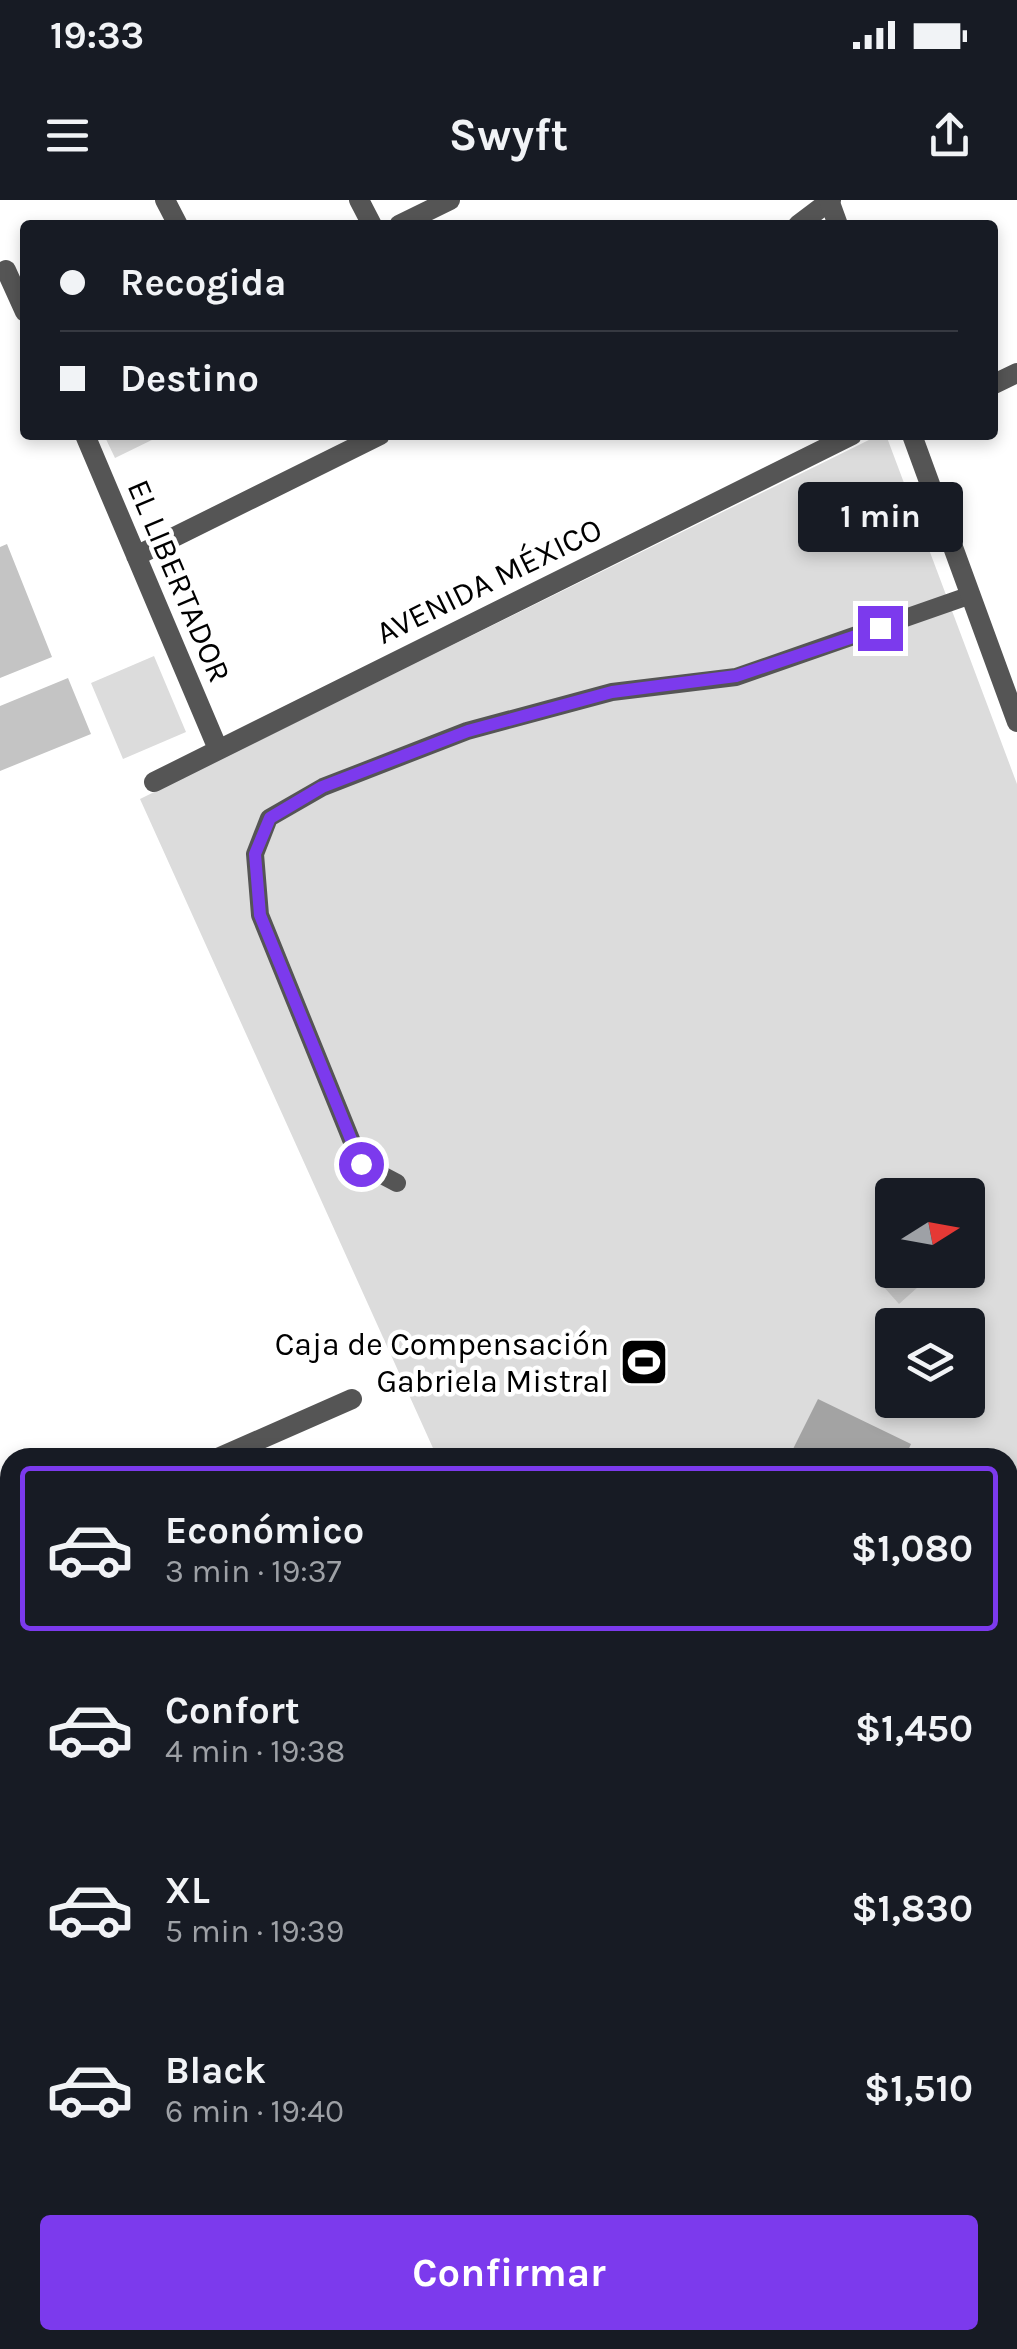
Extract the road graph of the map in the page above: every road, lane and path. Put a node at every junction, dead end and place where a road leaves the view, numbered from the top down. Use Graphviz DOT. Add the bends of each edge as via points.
graph roads {
  1 [pos="450,200"];
  2 [pos="830,201"];
  3 [pos="410,220"];
  4 [pos="805,220"];
  5 [pos="6,270"];
  6 [pos="20,301"];
  7 [pos="87,440"];
  8 [pos="370,440"];
  9 [pos="842,440"];
  10 [pos="914,440"];
  11 [pos="136,556"];
  12 [pos="970,595"];
  13 [pos="1017,722"];
  14 [pos="218,749"];
  15 [pos="154,782"];
  16 [pos="397,1182"];
  17 [pos="352,1399"];
  18 [pos="241,1448"];
  1 -- 3 [label="street"];
  2 -- 4 [label="street"];
  5 -- 6 [label="street"];
  7 -- 11 [label="street, EL LIBERTADOR"];
  8 -- 11 [label="street"];
  9 -- 14 [label="street, AVENIDA MÉXICO"];
  10 -- 12 [label="street"];
  11 -- 14 [label="street, EL LIBERTADOR"];
  12 -- 13 [label="street"];
  12 -- 16 [label="lane" via="736,676 612,692 468,731 322,787 270,818 255,854 260,915 361,1164"];
  14 -- 15 [label="street, AVENIDA MÉXICO"];
  17 -- 18 [label="street"];
}
